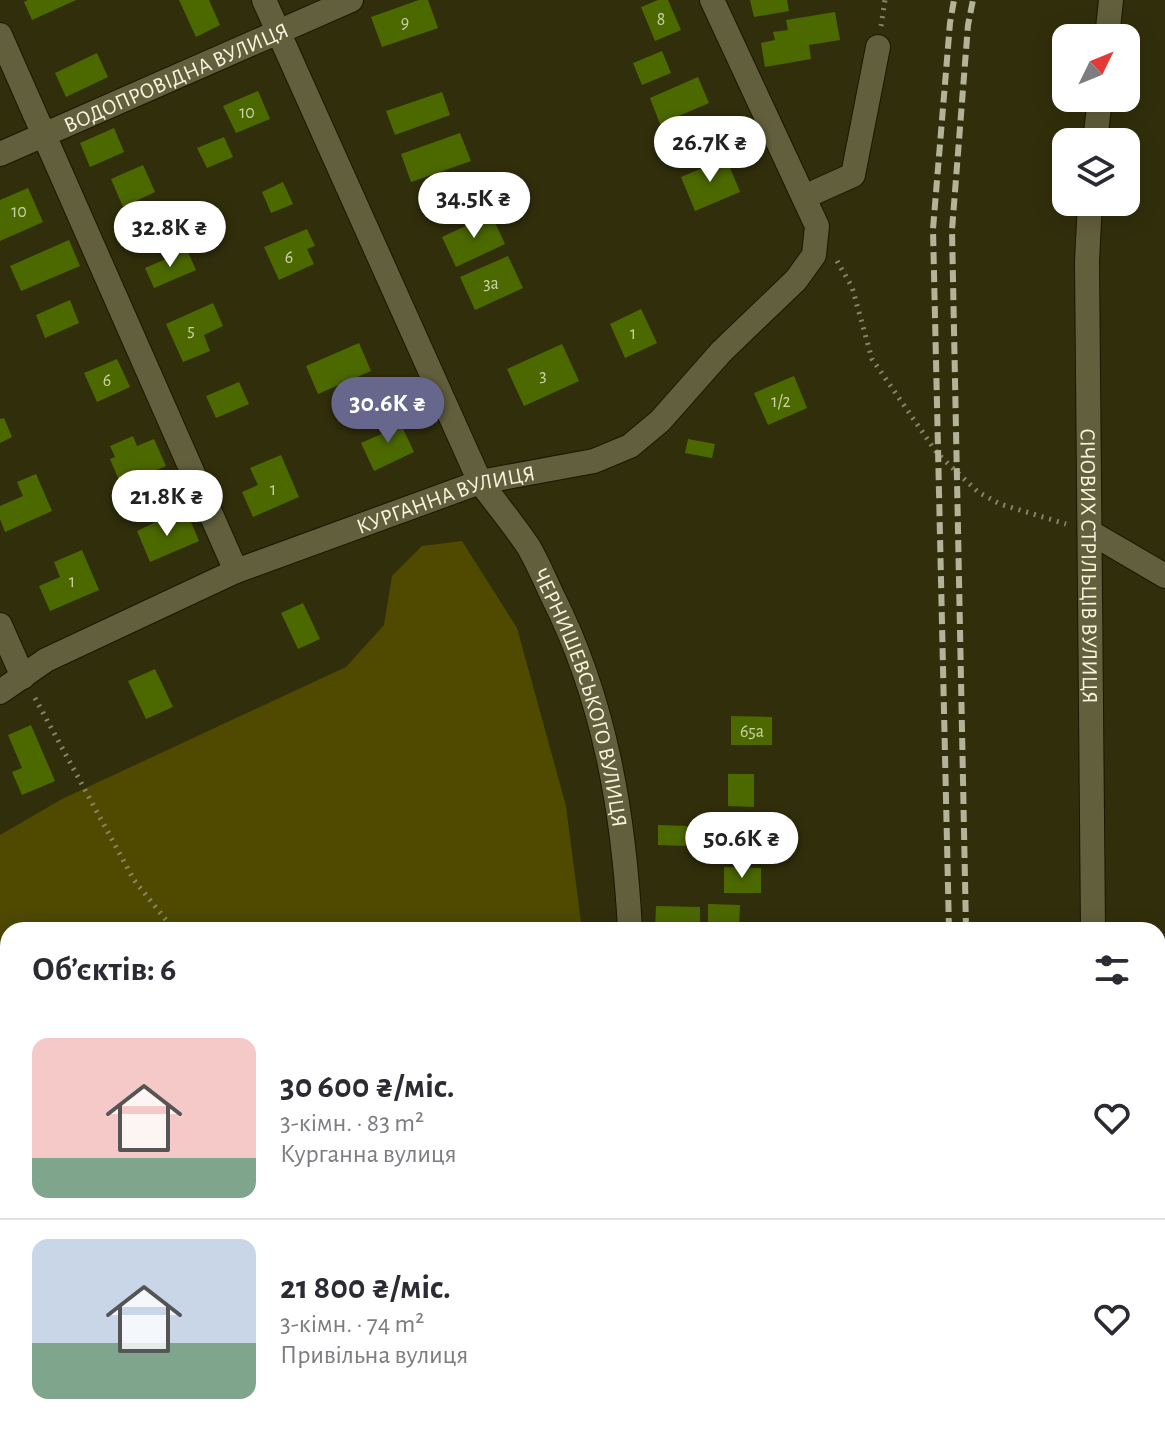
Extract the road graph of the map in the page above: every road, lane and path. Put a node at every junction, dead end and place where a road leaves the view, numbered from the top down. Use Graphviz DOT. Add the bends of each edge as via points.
graph roads {
  1 [pos="264,0"];
  2 [pos="351,0"];
  3 [pos="712,0"];
  4 [pos="1111,0"];
  5 [pos="1108,24"];
  6 [pos="278,31"];
  7 [pos="0,35"];
  8 [pos="878,47"];
  9 [pos="45,134"];
  10 [pos="0,154"];
  11 [pos="804,197"];
  12 [pos="1089,216"];
  13 [pos="817,226"];
  14 [pos="480,482"];
  15 [pos="1090,532"];
  16 [pos="236,571"];
  17 [pos="1165,576"];
  18 [pos="0,625"];
  19 [pos="23,677"];
  20 [pos="0,692"];
  21 [pos="168,922"];
  22 [pos="630,922"];
  23 [pos="1093,922"];
  1 -- 6 [label="street, ЧЕРНИШЕВСЬКОГО ВУЛИЦЯ"];
  2 -- 6 [label="street, ВОДОПРОВІДНА ВУЛИЦЯ"];
  3 -- 11 [label="street"];
  4 -- 5 [label="street"];
  6 -- 9 [label="street, ВОДОПРОВІДНА ВУЛИЦЯ"];
  6 -- 14 [label="street, ЧЕРНИШЕВСЬКОГО ВУЛИЦЯ"];
  7 -- 9 [label="street"];
  8 -- 11 [label="street" via="853,175"];
  9 -- 10 [label="street, ВОДОПРОВІДНА ВУЛИЦЯ"];
  9 -- 16 [label="street"];
  11 -- 13 [label="street"];
  12 -- 15 [label="street, СІЧОВИХ СТРІЛЬЦІВ ВУЛИЦЯ"];
  13 -- 14 [label="street, КУРГАННА ВУЛИЦЯ" via="814,255 796,280 630,446 594,461"];
  13 -- 15 [label="path" via="852,287 872,359 937,453 978,492 1000,504"];
  14 -- 16 [label="street, КУРГАННА ВУЛИЦЯ"];
  14 -- 22 [label="street, ЧЕРНИШЕВСЬКОГО ВУЛИЦЯ" via="528,547 565,620 593,696 614,774"];
  15 -- 17 [label="street"];
  15 -- 23 [label="street, СІЧОВИХ СТРІЛЬЦІВ ВУЛИЦЯ"];
  16 -- 19 [label="street, КУРГАННА ВУЛИЦЯ" via="46,660"];
  18 -- 19 [label="street"];
  19 -- 20 [label="street, КУРГАННА ВУЛИЦЯ"];
  19 -- 21 [label="path" via="134,880"];
}
